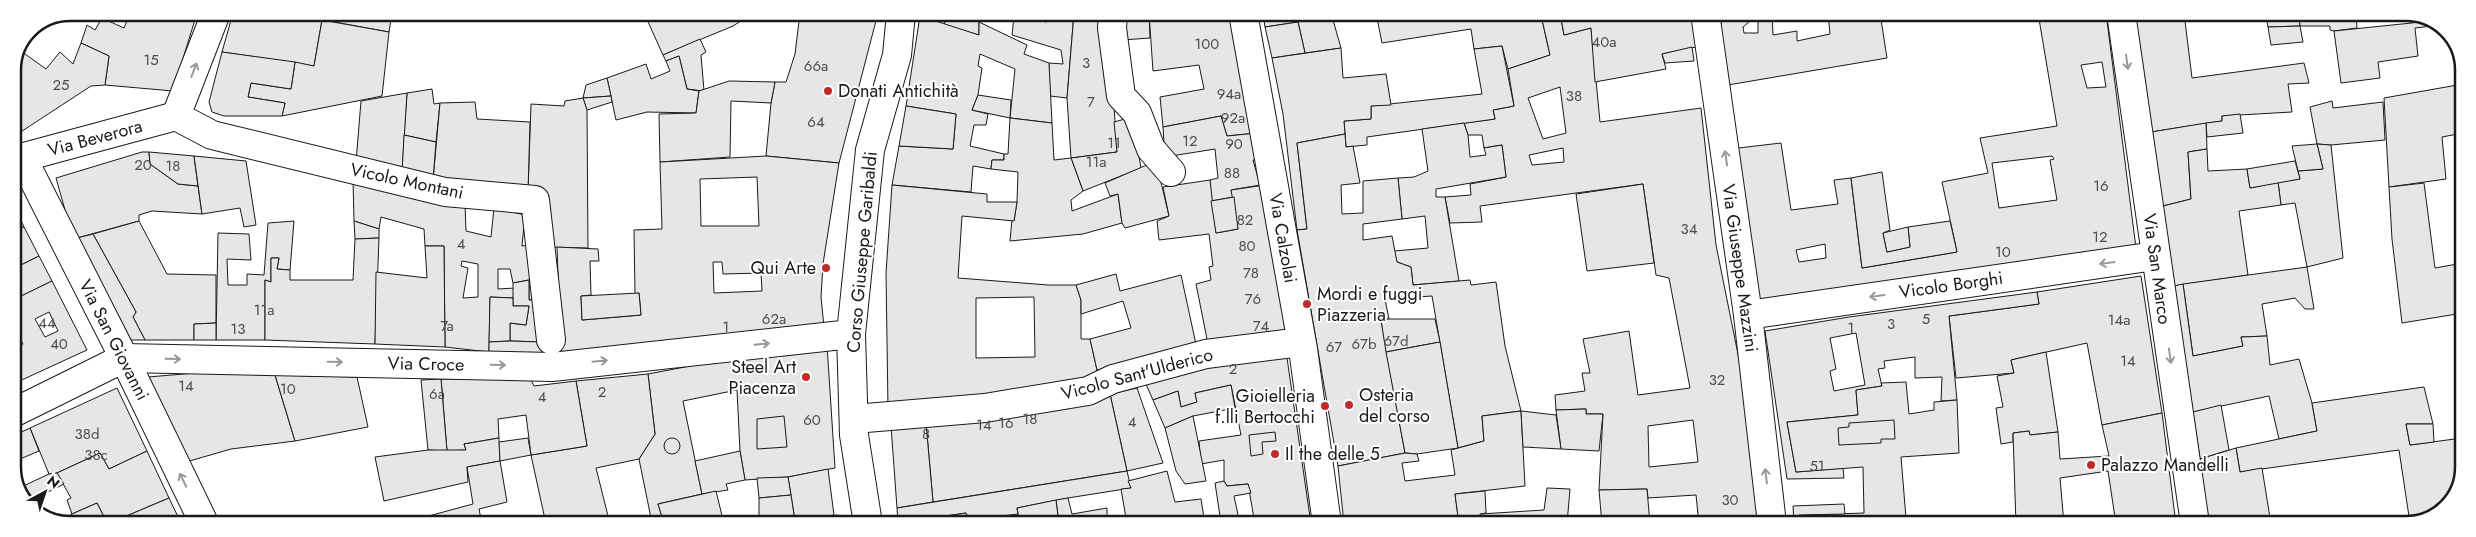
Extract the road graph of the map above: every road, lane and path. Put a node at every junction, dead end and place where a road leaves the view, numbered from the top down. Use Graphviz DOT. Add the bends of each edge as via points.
graph roads {
  1 [pos="213,21"];
  2 [pos="901,21"];
  3 [pos="1112,21"];
  4 [pos="1244,21"];
  5 [pos="1706,21"];
  6 [pos="2121,21"];
  7 [pos="176,116"];
  8 [pos="21,157"];
  9 [pos="21,165"];
  10 [pos="1171,172"];
  11 [pos="2155,256"];
  12 [pos="1748,315"];
  13 [pos="851,334"];
  14 [pos="551,340"];
  15 [pos="1301,342"];
  16 [pos="124,358"];
  17 [pos="21,409"];
  18 [pos="854,419"];
  19 [pos="200,516"];
  20 [pos="867,516"];
  21 [pos="1326,516"];
  22 [pos="1771,516"];
  23 [pos="2194,516"];
  7 -- 1 [label="street, one-way"];
  2 -- 13 [label="street, Corso Giuseppe Garibaldi" via="897,55 870,150"];
  3 -- 10 [label="street" via="1121,96 1137,113 1150,149"];
  4 -- 15 [label="street, Via Calzolai"];
  12 -- 5 [label="street, Via Giuseppe Mazzini, one-way"];
  6 -- 11 [label="street, Via San Marco, one-way"];
  7 -- 8 [label="street, Via Beverora"];
  7 -- 14 [label="street, Vicolo Montani" via="212,135 445,192 535,200"];
  9 -- 16 [label="street, Via San Giovanni"];
  11 -- 12 [label="street, Vicolo Borghi, one-way"];
  11 -- 23 [label="street, Via San Marco, one-way"];
  22 -- 12 [label="street, Via Giuseppe Mazzini, one-way"];
  16 -- 13 [label="street, Via Croce, one-way" via="552,367"];
  13 -- 18 [label="street, Corso Giuseppe Garibaldi"];
  15 -- 18 [label="street, Vicolo Sant'Ulderico" via="1206,354 1113,379 1088,391 985,408"];
  15 -- 21 [label="street, Via Calzolai"];
  16 -- 17 [label="street, Via Croce"];
  19 -- 16 [label="street, Via San Giovanni, one-way"];
  18 -- 20 [label="street, Corso Giuseppe Garibaldi"];
}
